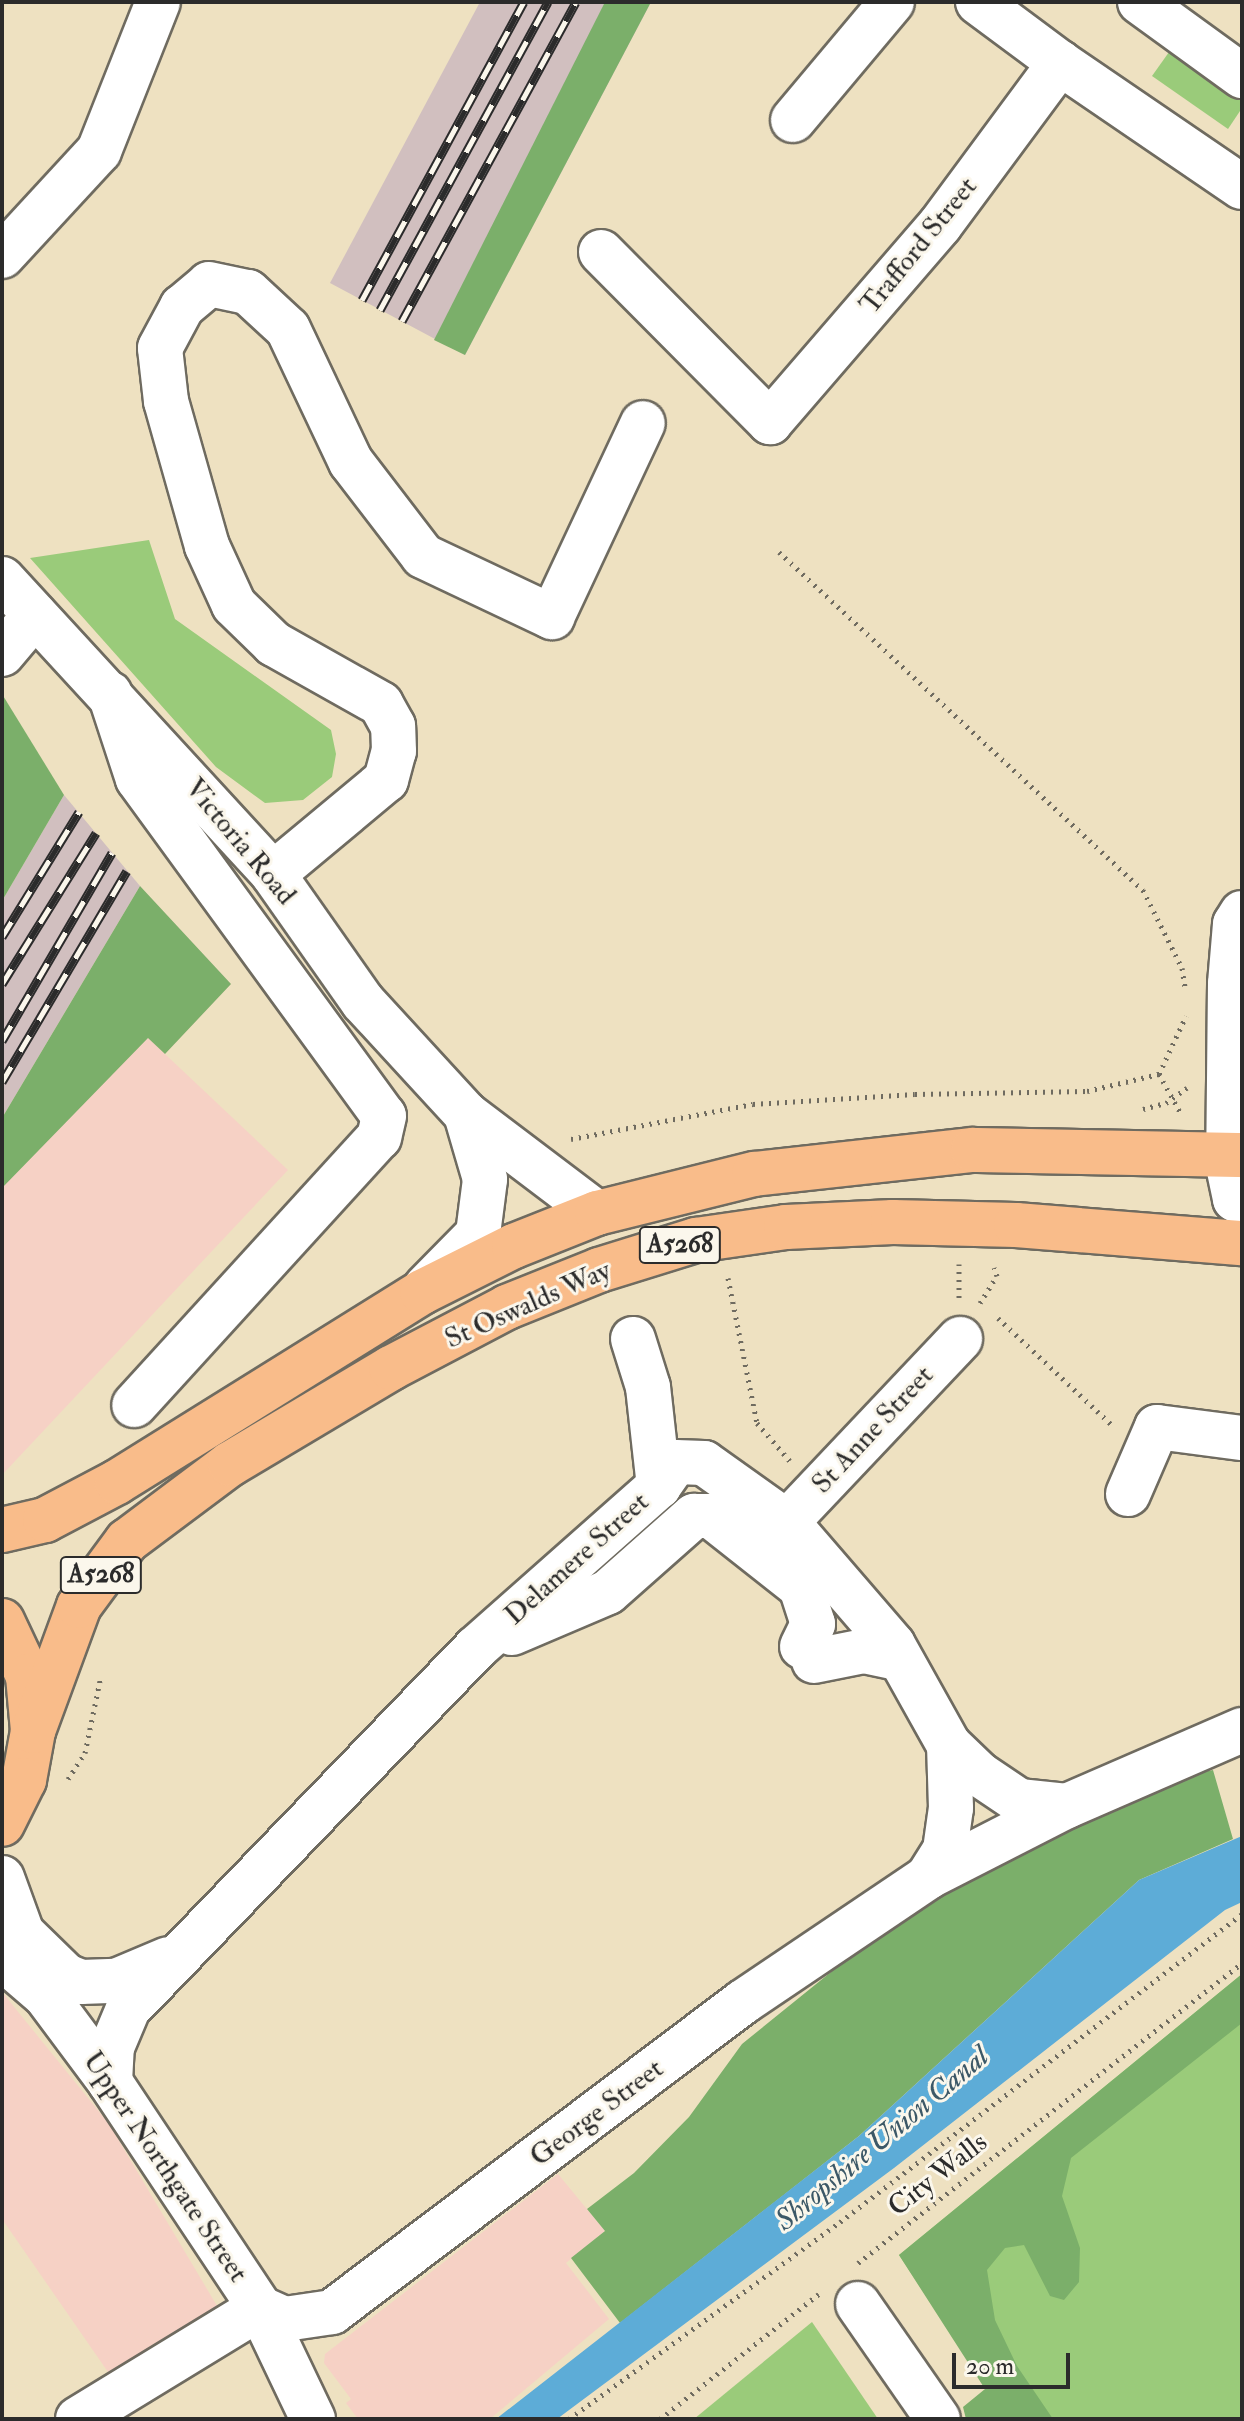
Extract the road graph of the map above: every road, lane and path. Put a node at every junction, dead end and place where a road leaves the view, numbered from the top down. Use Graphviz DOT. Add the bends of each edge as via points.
graph roads {
  1 [pos="158,2"];
  2 [pos="892,2"];
  3 [pos="978,2"];
  4 [pos="1140,2"];
  5 [pos="1060,63"];
  6 [pos="1242,76"];
  7 [pos="793,120"];
  8 [pos="1242,187"];
  9 [pos="601,252"];
  10 [pos="2,256"];
  11 [pos="643,423"];
  12 [pos="779,552"];
  13 [pos="2,579"];
  14 [pos="35,615"];
  15 [pos="2,654"];
  16 [pos="110,694"];
  17 [pos="273,874"];
  18 [pos="1242,913"];
  19 [pos="1187,996"];
  20 [pos="1189,1010"];
  21 [pos="466,1114"];
  22 [pos="568,1138"];
  23 [pos="1238,1180"];
  24 [pos="597,1213"];
  25 [pos="1180,1235"];
  26 [pos="1242,1243"];
  27 [pos="988,1253"];
  28 [pos="724,1264"];
  29 [pos="422,1292"];
  30 [pos="960,1338"];
  31 [pos="633,1339"];
  32 [pos="134,1405"];
  33 [pos="1242,1438"];
  34 [pos="1135,1478"];
  35 [pos="659,1486"];
  36 [pos="816,1490"];
  37 [pos="787,1522"];
  38 [pos="2,1530"];
  39 [pos="2,1621"];
  40 [pos="476,1648"];
  41 [pos="898,1658"];
  42 [pos="104,1663"];
  43 [pos="1242,1730"];
  44 [pos="33,1731"];
  45 [pos="949,1745"];
  46 [pos="85,1753"];
  47 [pos="1067,1806"];
  48 [pos="951,1808"];
  49 [pos="2,1824"];
  50 [pos="928,1877"];
  51 [pos="2,1878"];
  52 [pos="1242,1914"];
  53 [pos="191,1947"];
  54 [pos="2,1958"];
  55 [pos="1242,1963"];
  56 [pos="110,2082"];
  57 [pos="845,2287"];
  58 [pos="260,2308"];
  59 [pos="332,2312"];
  60 [pos="307,2407"];
  61 [pos="78,2419"];
  62 [pos="569,2419"];
  63 [pos="660,2419"];
  64 [pos="938,2419"];
  1 -- 10 [label="street" via="99,151"];
  2 -- 7 [label="street"];
  3 -- 5 [label="street"];
  4 -- 6 [label="street"];
  5 -- 8 [label="street"];
  5 -- 9 [label="street, Trafford Street" via="940,225 770,422"];
  11 -- 17 [label="street" via="552,617 423,556 351,462 288,329 248,292 209,284 182,307 160,348 166,401 207,546 234,605 274,644 381,704 393,726 394,751 386,780"];
  12 -- 19 [label="path" via="1143,890 1182,968"];
  13 -- 14 [label="street, Victoria Road"];
  14 -- 15 [label="street"];
  14 -- 16 [label="street, Victoria Road"];
  16 -- 17 [label="street, Victoria Road"];
  16 -- 32 [label="street" via="138,779 384,1116 379,1137"];
  17 -- 21 [label="street, Victoria Road" via="363,1002"];
  18 -- 23 [label="street" via="1235,924 1230,984"];
  20 -- 22 [label="path" via="1159,1074 1087,1091 753,1104 662,1125"];
  21 -- 24 [label="street, Victoria Road"];
  21 -- 29 [label="street, Victoria Road" via="485,1179 478,1234"];
  23 -- 24 [label="highway, St Oswalds Way / A5268" via="973,1150 754,1174"];
  23 -- 25 [label="street"];
  24 -- 29 [label="highway, St Oswalds Way / A5268" via="514,1246"];
  25 -- 26 [label="highway, St Oswalds Way / A5268"];
  25 -- 44 [label="highway, St Oswalds Way / A5268" via="969,1223 786,1227 696,1240 599,1270 507,1307 230,1464 127,1541 79,1606"];
  27 -- 30 [label="path" via="997,1276"];
  28 -- 36 [label="path" via="757,1423"];
  29 -- 38 [label="highway, St Oswalds Way / A5268" via="117,1482 45,1520"];
  30 -- 34 [label="path" via="993,1313 1131,1443"];
  30 -- 36 [label="street, St Anne Street"];
  31 -- 35 [label="street" via="648,1387"];
  33 -- 34 [label="street" via="1157,1427"];
  35 -- 37 [label="street, Delamere Street" via="676,1462 704,1463"];
  35 -- 40 [label="street, Delamere Street"];
  36 -- 37 [label="street, St Anne Street"];
  37 -- 41 [label="street, Delamere Street" via="862,1607"];
  39 -- 44 [label="highway, A5268" via="28,1676"];
  40 -- 41 [label="street" via="608,1592 694,1516 711,1516 801,1587 813,1624 808,1654 864,1651"];
  40 -- 53 [label="street, Delamere Street"];
  41 -- 45 [label="street, Delamere Street"];
  42 -- 46 [label="path"];
  43 -- 47 [label="street, George Street"];
  44 -- 49 [label="highway, A5268" via="24,1780"];
  45 -- 47 [label="street, Delamere Street" via="1019,1801"];
  45 -- 48 [label="street, Delamere Street"];
  47 -- 50 [label="street, George Street"];
  48 -- 50 [label="street, George Street" via="945,1850"];
  50 -- 59 [label="street, George Street" via="743,2002"];
  51 -- 53 [label="street, Delamere Street" via="22,1933 66,1976 91,1983 135,1976"];
  52 -- 62 [label="path" via="840,2222"];
  53 -- 56 [label="street, Delamere Street" via="128,2009 112,2047"];
  54 -- 56 [label="street, Upper Northgate Street" via="46,1996"];
  55 -- 57 [label="path, City Walls"];
  56 -- 58 [label="street, Upper Northgate Street"];
  57 -- 63 [label="path, City Walls"];
  57 -- 64 [label="street"];
  58 -- 59 [label="street, George Street" via="285,2319"];
  58 -- 60 [label="street, Upper Northgate Street"];
  58 -- 61 [label="street"];
  59 -- 60 [label="street, Upper Northgate Street" via="310,2336 302,2355"];
}
